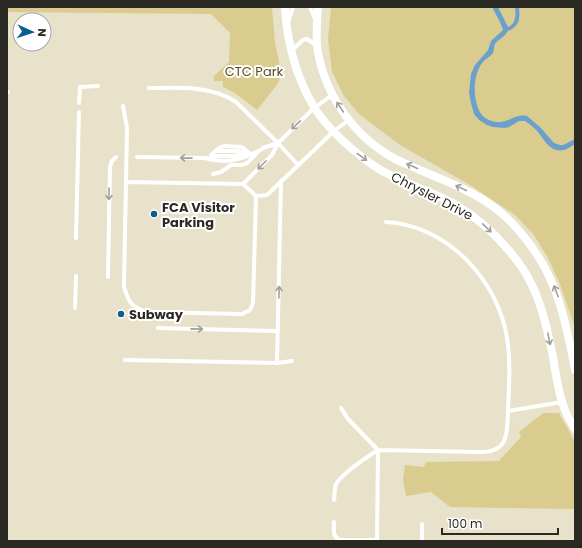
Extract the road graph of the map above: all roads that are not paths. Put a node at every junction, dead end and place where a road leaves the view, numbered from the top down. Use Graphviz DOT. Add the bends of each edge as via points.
graph roads {
  1 [pos="285,7"];
  2 [pos="293,7"];
  3 [pos="310,7"];
  4 [pos="318,7"];
  5 [pos="317,23"];
  6 [pos="287,25"];
  7 [pos="317,46"];
  8 [pos="292,51"];
  9 [pos="98,86"];
  10 [pos="149,88"];
  11 [pos="332,95"];
  12 [pos="79,103"];
  13 [pos="123,106"];
  14 [pos="314,108"];
  15 [pos="79,112"];
  16 [pos="349,120"];
  17 [pos="334,131"];
  18 [pos="278,143"];
  19 [pos="259,151"];
  20 [pos="251,154"];
  21 [pos="211,156"];
  22 [pos="137,157"];
  23 [pos="116,158"];
  24 [pos="206,158"];
  25 [pos="298,165"];
  26 [pos="213,174"];
  27 [pos="281,181"];
  28 [pos="126,182"];
  29 [pos="242,184"];
  30 [pos="256,196"];
  31 [pos="386,222"];
  32 [pos="76,238"];
  33 [pos="76,276"];
  34 [pos="108,276"];
  35 [pos="75,308"];
  36 [pos="158,328"];
  37 [pos="278,331"];
  38 [pos="125,360"];
  39 [pos="292,361"];
  40 [pos="277,363"];
  41 [pos="575,370"];
  42 [pos="562,402"];
  43 [pos="341,408"];
  44 [pos="508,411"];
  45 [pos="575,429"];
  46 [pos="378,450"];
  47 [pos="334,500"];
  48 [pos="334,522"];
  49 [pos="422,524"];
  50 [pos="376,541"];
  51 [pos="422,541"];
  1 -- 6 [label="street, Chrysler Drive"];
  2 -- 6 [label="lane"];
  3 -- 5 [label="lane"];
  4 -- 5 [label="street, Chrysler Drive"];
  5 -- 7 [label="street, Chrysler Drive"];
  6 -- 8 [label="street, Chrysler Drive"];
  7 -- 8 [label="lane" via="310,40 303,40"];
  7 -- 11 [label="street, Chrysler Drive"];
  8 -- 14 [label="street, Chrysler Drive" via="297,72"];
  9 -- 12 [label="lane" via="80,87"];
  10 -- 18 [label="lane" via="198,89 221,94 236,102"];
  11 -- 14 [label="lane"];
  16 -- 11 [label="street, Chrysler Drive, one-way"];
  13 -- 28 [label="lane" via="127,128"];
  14 -- 17 [label="street, Chrysler Drive"];
  14 -- 18 [label="lane, one-way"];
  15 -- 32 [label="lane"];
  16 -- 17 [label="lane"];
  41 -- 16 [label="street, Chrysler Drive, one-way" via="557,294 542,262 521,233 485,200 390,156 367,139"];
  17 -- 25 [label="lane"];
  17 -- 42 [label="street, Chrysler Drive, one-way" via="379,169 455,205 480,220 500,240 523,270 536,296 546,325"];
  18 -- 19 [label="lane"];
  18 -- 25 [label="lane"];
  18 -- 29 [label="lane, one-way" via="272,155"];
  19 -- 20 [label="lane"];
  19 -- 26 [label="lane" via="247,163 231,165"];
  20 -- 21 [label="lane"];
  20 -- 21 [label="lane" via="242,147 224,146"];
  20 -- 24 [label="lane" via="226,161"];
  21 -- 24 [label="lane"];
  24 -- 22 [label="lane, one-way"];
  23 -- 34 [label="lane, one-way" via="110,167"];
  25 -- 27 [label="lane"];
  27 -- 30 [label="lane" via="267,195"];
  37 -- 27 [label="lane, one-way"];
  28 -- 29 [label="lane"];
  28 -- 30 [label="lane" via="124,287 128,300 137,309 147,312 242,314 250,310 253,303"];
  29 -- 30 [label="lane"];
  31 -- 44 [label="lane" via="413,227 447,244 471,265 486,284 500,311 507,339"];
  33 -- 35 [label="lane"];
  36 -- 37 [label="lane, one-way"];
  37 -- 40 [label="lane"];
  38 -- 40 [label="lane"];
  39 -- 40 [label="lane"];
  42 -- 44 [label="lane"];
  42 -- 45 [label="street, Chrysler Drive"];
  43 -- 46 [label="lane" via="348,419"];
  44 -- 46 [label="lane" via="504,441 491,452"];
  46 -- 47 [label="lane" via="360,461 339,482 335,488"];
  46 -- 50 [label="lane"];
  48 -- 50 [label="lane" via="334,535 340,540"];
  49 -- 51 [label="lane"];
}
